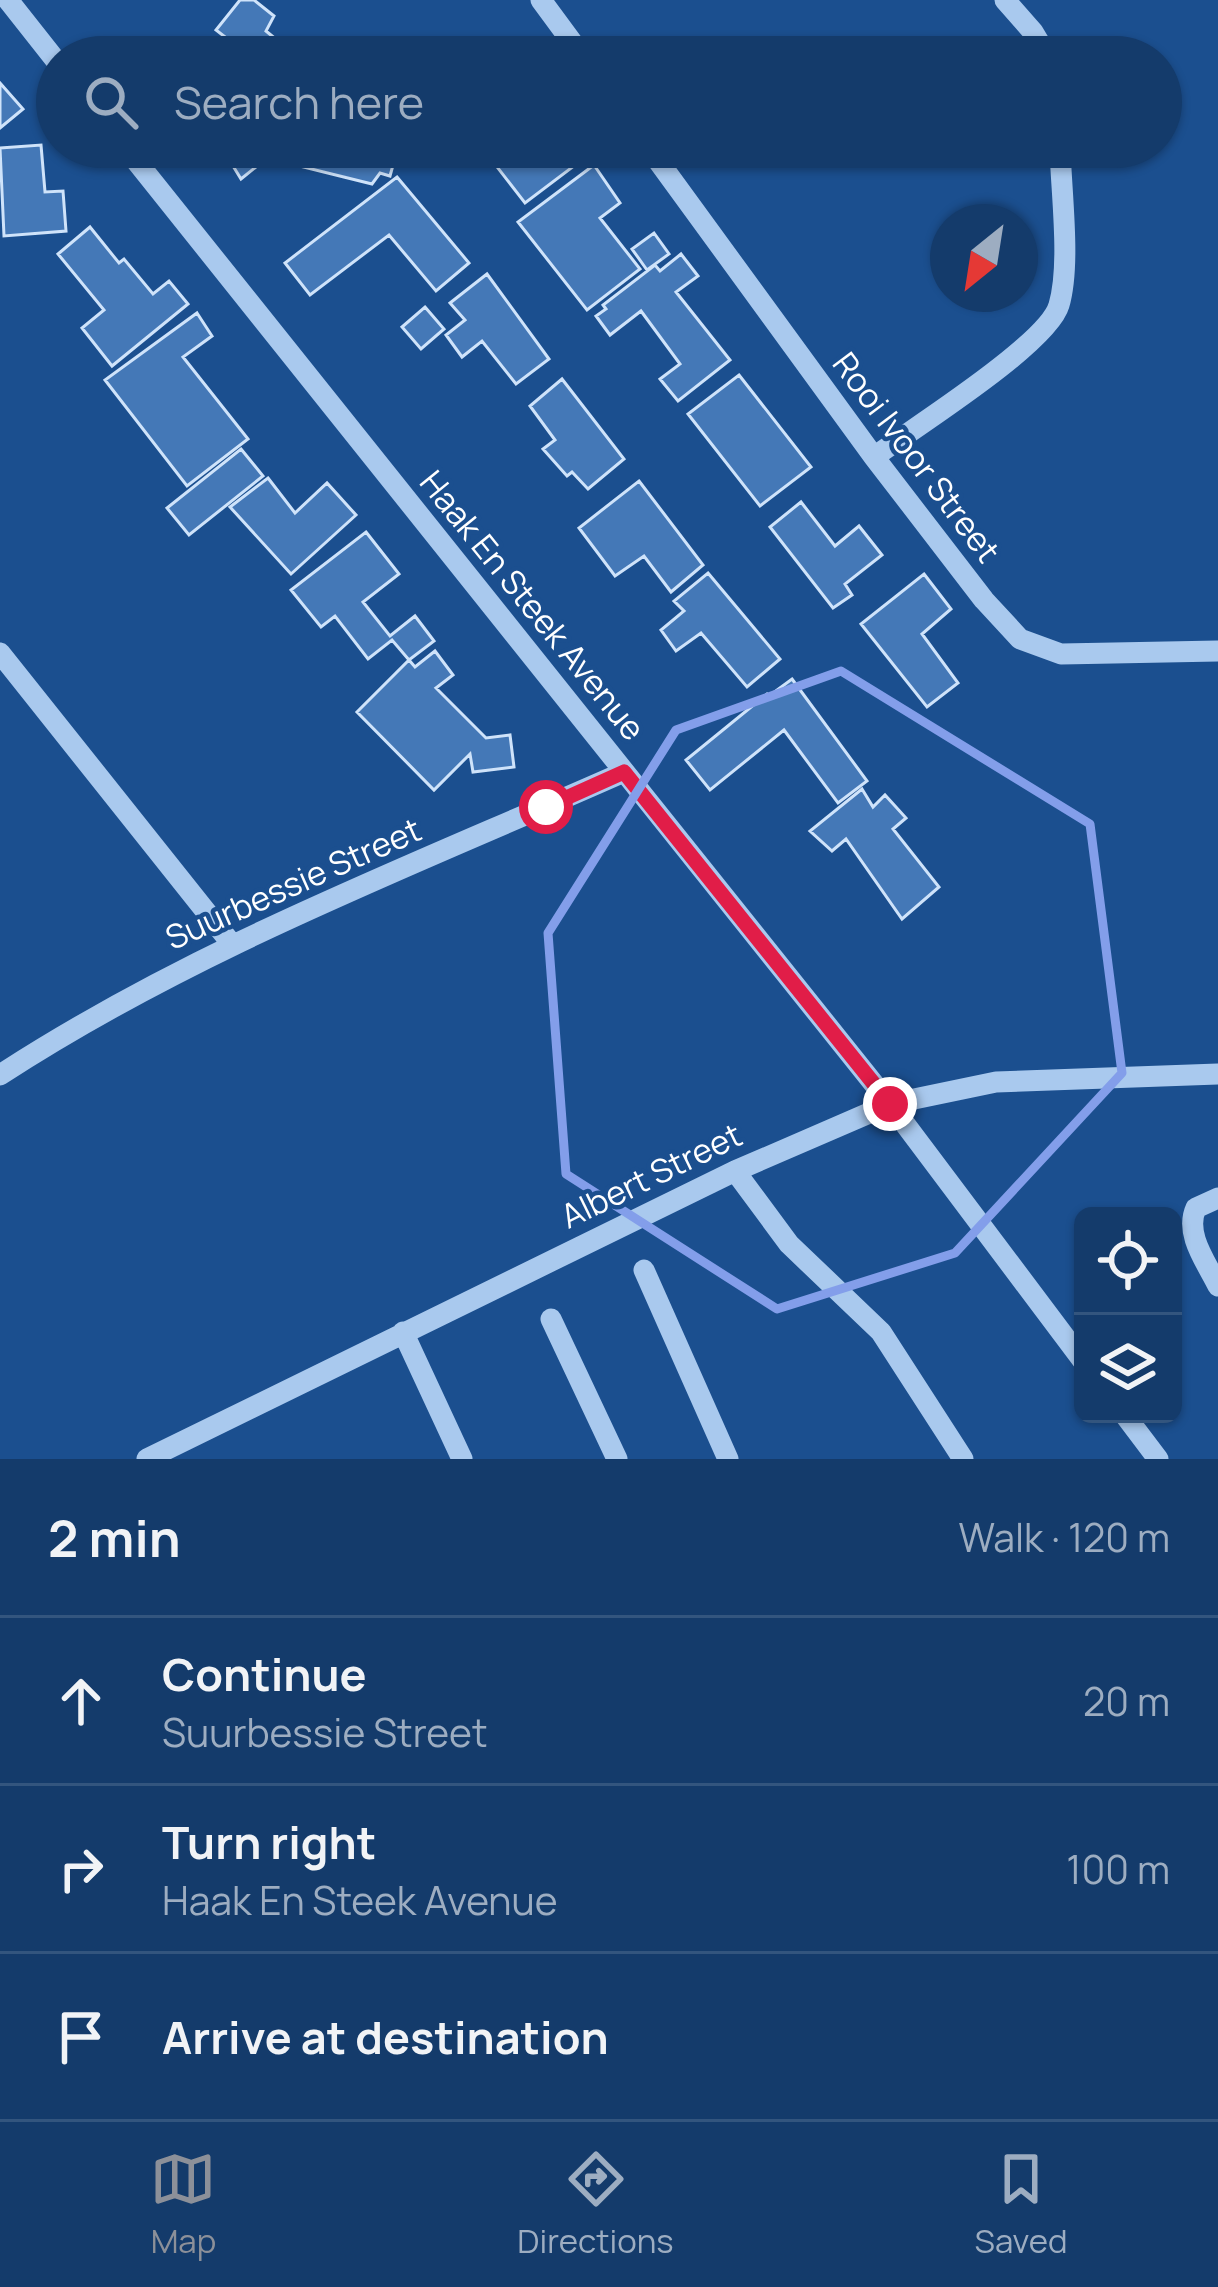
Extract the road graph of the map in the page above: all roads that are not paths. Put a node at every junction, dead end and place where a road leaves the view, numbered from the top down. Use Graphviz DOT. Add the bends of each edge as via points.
graph roads {
  1 [pos="8,0"];
  2 [pos="541,0"];
  3 [pos="1005,0"];
  4 [pos="36,36"];
  5 [pos="568,36"];
  6 [pos="1035,36"];
  7 [pos="142,168"];
  8 [pos="663,168"];
  9 [pos="1060,168"];
  10 [pos="874,457"];
  11 [pos="1218,651"];
  12 [pos="0,653"];
  13 [pos="624,772"];
  14 [pos="231,943"];
  15 [pos="1218,1074"];
  16 [pos="0,1075"];
  17 [pos="890,1104"];
  18 [pos="735,1171"];
  19 [pos="1218,1198"];
  20 [pos="644,1270"];
  21 [pos="1218,1286"];
  22 [pos="551,1319"];
  23 [pos="403,1332"];
  24 [pos="1074,1349"];
  25 [pos="1131,1423"];
  26 [pos="147,1459"];
  27 [pos="462,1459"];
  28 [pos="616,1459"];
  29 [pos="728,1459"];
  30 [pos="963,1459"];
  31 [pos="1158,1459"];
  1 -- 4 [label="street"];
  2 -- 5 [label="street"];
  3 -- 6 [label="street"];
  7 -- 13 [label="street, Haak En Steek Avenue"];
  8 -- 10 [label="street, Rooi Ivoor Street"];
  9 -- 10 [label="street" via="1057,312 1030,344"];
  10 -- 11 [label="street, Rooi Ivoor Street" via="1020,639 1061,654"];
  12 -- 14 [label="street"];
  13 -- 14 [label="street, Suurbessie Street"];
  13 -- 17 [label="street, Haak En Steek Avenue"];
  14 -- 16 [label="street, Suurbessie Street"];
  15 -- 17 [label="street, Albert Street" via="996,1082"];
  17 -- 18 [label="street, Albert Street"];
  17 -- 24 [label="street, Haak En Steek Avenue"];
  18 -- 23 [label="street, Albert Street"];
  18 -- 30 [label="street" via="789,1244 881,1332"];
  19 -- 21 [label="street" via="1196,1208 1191,1221"];
  20 -- 29 [label="street"];
  22 -- 28 [label="street"];
  23 -- 26 [label="street, Albert Street"];
  23 -- 27 [label="street"];
  25 -- 31 [label="street"];
}
